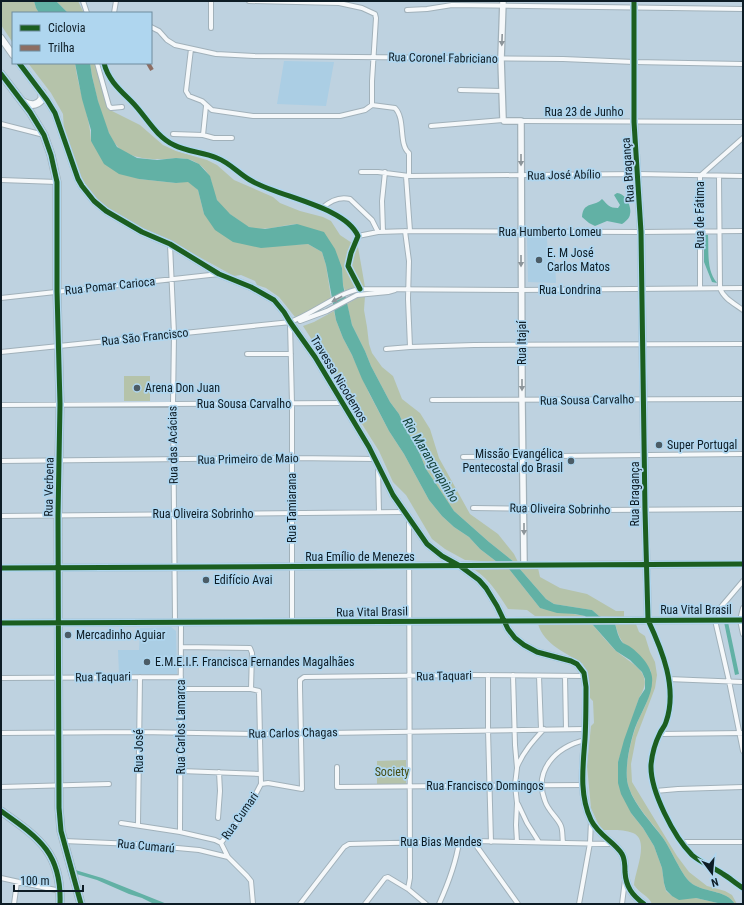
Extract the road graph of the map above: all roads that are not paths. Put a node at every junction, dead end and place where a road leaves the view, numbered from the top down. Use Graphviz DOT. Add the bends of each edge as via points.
graph roads {
  1 [pos="82,1"];
  2 [pos="116,1"];
  3 [pos="211,1"];
  4 [pos="249,1"];
  5 [pos="634,1"];
  6 [pos="503,3"];
  7 [pos="634,8"];
  8 [pos="743,9"];
  9 [pos="407,10"];
  10 [pos="87,12"];
  11 [pos="114,12"];
  12 [pos="152,28"];
  13 [pos="212,28"];
  14 [pos="1,38"];
  15 [pos="191,49"];
  16 [pos="12,54"];
  17 [pos="373,57"];
  18 [pos="501,59"];
  19 [pos="634,62"];
  20 [pos="20,64"];
  21 [pos="97,64"];
  22 [pos="104,64"];
  23 [pos="743,64"];
  24 [pos="1,74"];
  25 [pos="460,90"];
  26 [pos="502,91"];
  27 [pos="42,93"];
  28 [pos="23,102"];
  29 [pos="372,105"];
  30 [pos="206,106"];
  31 [pos="122,107"];
  32 [pos="503,120"];
  33 [pos="521,122"];
  34 [pos="634,122"];
  35 [pos="743,122"];
  36 [pos="1,124"];
  37 [pos="431,126"];
  38 [pos="173,134"];
  39 [pos="44,135"];
  40 [pos="203,135"];
  41 [pos="232,138"];
  42 [pos="743,138"];
  43 [pos="361,172"];
  44 [pos="385,172"];
  45 [pos="638,174"];
  46 [pos="408,176"];
  47 [pos="521,176"];
  48 [pos="700,176"];
  49 [pos="719,176"];
  50 [pos="743,176"];
  51 [pos="1,180"];
  52 [pos="57,182"];
  53 [pos="322,208"];
  54 [pos="410,231"];
  55 [pos="699,231"];
  56 [pos="720,231"];
  57 [pos="743,231"];
  58 [pos="378,232"];
  59 [pos="383,232"];
  60 [pos="405,232"];
  61 [pos="522,232"];
  62 [pos="641,232"];
  63 [pos="358,236"];
  64 [pos="170,244"];
  65 [pos="219,274"];
  66 [pos="172,280"];
  67 [pos="700,288"];
  68 [pos="720,288"];
  69 [pos="743,288"];
  70 [pos="360,289"];
  71 [pos="642,289"];
  72 [pos="396,290"];
  73 [pos="409,290"];
  74 [pos="521,290"];
  75 [pos="57,291"];
  76 [pos="1,298"];
  77 [pos="743,310"];
  78 [pos="290,322"];
  79 [pos="174,334"];
  80 [pos="643,344"];
  81 [pos="743,344"];
  82 [pos="58,345"];
  83 [pos="522,345"];
  84 [pos="410,347"];
  85 [pos="386,349"];
  86 [pos="1,352"];
  87 [pos="247,354"];
  88 [pos="291,354"];
  89 [pos="643,399"];
  90 [pos="743,399"];
  91 [pos="432,400"];
  92 [pos="522,401"];
  93 [pos="342,403"];
  94 [pos="60,404"];
  95 [pos="173,404"];
  96 [pos="292,404"];
  97 [pos="1,405"];
  98 [pos="743,454"];
  99 [pos="644,455"];
  100 [pos="523,456"];
  101 [pos="463,457"];
  102 [pos="292,458"];
  103 [pos="59,460"];
  104 [pos="174,460"];
  105 [pos="1,461"];
  106 [pos="376,462"];
  107 [pos="472,508"];
  108 [pos="524,509"];
  109 [pos="743,509"];
  110 [pos="645,510"];
  111 [pos="379,512"];
  112 [pos="404,512"];
  113 [pos="174,514"];
  114 [pos="291,514"];
  115 [pos="1,516"];
  116 [pos="58,516"];
  117 [pos="409,520"];
  118 [pos="646,564"];
  119 [pos="743,564"];
  120 [pos="521,565"];
  121 [pos="175,566"];
  122 [pos="409,566"];
  123 [pos="460,566"];
  124 [pos="291,567"];
  125 [pos="1,568"];
  126 [pos="59,568"];
  127 [pos="743,581"];
  128 [pos="743,608"];
  129 [pos="648,620"];
  130 [pos="717,620"];
  131 [pos="742,620"];
  132 [pos="505,621"];
  133 [pos="178,622"];
  134 [pos="410,622"];
  135 [pos="1,623"];
  136 [pos="58,623"];
  137 [pos="292,623"];
  138 [pos="743,634"];
  139 [pos="181,647"];
  140 [pos="488,675"];
  141 [pos="513,675"];
  142 [pos="409,676"];
  143 [pos="539,676"];
  144 [pos="565,676"];
  145 [pos="584,676"];
  146 [pos="140,677"];
  147 [pos="181,677"];
  148 [pos="1,678"];
  149 [pos="59,678"];
  150 [pos="668,679"];
  151 [pos="729,681"];
  152 [pos="743,682"];
  153 [pos="181,689"];
  154 [pos="251,689"];
  155 [pos="514,729"];
  156 [pos="543,729"];
  157 [pos="566,729"];
  158 [pos="585,729"];
  159 [pos="488,730"];
  160 [pos="410,731"];
  161 [pos="139,732"];
  162 [pos="1,733"];
  163 [pos="59,733"];
  164 [pos="180,733"];
  165 [pos="301,733"];
  166 [pos="741,733"];
  167 [pos="260,734"];
  168 [pos="660,734"];
  169 [pos="585,740"];
  170 [pos="743,751"];
  171 [pos="337,767"];
  172 [pos="517,768"];
  173 [pos="181,771"];
  174 [pos="219,772"];
  175 [pos="260,774"];
  176 [pos="109,784"];
  177 [pos="261,784"];
  178 [pos="490,785"];
  179 [pos="515,785"];
  180 [pos="542,785"];
  181 [pos="584,785"];
  182 [pos="410,786"];
  183 [pos="59,787"];
  184 [pos="743,787"];
  185 [pos="1,788"];
  186 [pos="655,791"];
  187 [pos="517,802"];
  188 [pos="1,811"];
  189 [pos="218,818"];
  190 [pos="591,820"];
  191 [pos="121,823"];
  192 [pos="138,824"];
  193 [pos="180,832"];
  194 [pos="64,841"];
  195 [pos="473,841"];
  196 [pos="410,842"];
  197 [pos="459,842"];
  198 [pos="491,842"];
  199 [pos="517,842"];
  200 [pos="539,842"];
  201 [pos="563,842"];
  202 [pos="682,842"];
  203 [pos="743,842"];
  204 [pos="590,843"];
  205 [pos="220,844"];
  206 [pos="612,844"];
  207 [pos="228,857"];
  208 [pos="1,878"];
  209 [pos="625,880"];
  210 [pos="17,882"];
  211 [pos="743,888"];
  212 [pos="408,889"];
  213 [pos="61,891"];
  214 [pos="14,904"];
  215 [pos="60,904"];
  216 [pos="81,904"];
  217 [pos="254,904"];
  218 [pos="300,904"];
  219 [pos="364,904"];
  220 [pos="426,904"];
  221 [pos="440,904"];
  222 [pos="518,904"];
  223 [pos="579,904"];
  224 [pos="622,904"];
  225 [pos="644,904"];
  1 -- 10 [label="street"];
  2 -- 11 [label="street"];
  3 -- 13 [label="street"];
  4 -- 17 [label="street" via="339,3 374,13 376,18"];
  5 -- 7 [label="street, Rua Bragança"];
  6 -- 7 [label="street"];
  6 -- 9 [label="street"];
  6 -- 18 [label="street, one-way"];
  7 -- 8 [label="street"];
  7 -- 19 [label="street, Rua Bragança"];
  12 -- 15 [label="street, Rua Coronel Fabriciano" via="172,43"];
  14 -- 16 [label="main road"];
  15 -- 17 [label="street, Rua Coronel Fabriciano" via="216,54"];
  15 -- 30 [label="street" via="186,91 190,98 202,101"];
  17 -- 18 [label="street, Rua Coronel Fabriciano"];
  17 -- 29 [label="street"];
  18 -- 19 [label="street, Rua Coronel Fabriciano"];
  18 -- 26 [label="street"];
  19 -- 23 [label="street, Rua Coronel Fabriciano"];
  19 -- 34 [label="street, Rua Bragança"];
  20 -- 27 [label="main road, Travessa Nicodemos"];
  21 -- 31 [label="street" via="109,106"];
  22 -- 53 [label="street" via="114,84 140,110 163,139 174,145 216,157 250,180"];
  24 -- 28 [label="main road, Rua Verbena"];
  25 -- 26 [label="street"];
  26 -- 32 [label="street"];
  27 -- 28 [label="main road" via="42,98 37,104 29,105"];
  27 -- 64 [label="main road, Travessa Nicodemos" via="55,113 78,179 94,201 106,212"];
  28 -- 39 [label="main road, Rua Verbena"];
  29 -- 30 [label="street" via="365,110 340,116 253,116 216,111"];
  29 -- 46 [label="street" via="392,107 398,111 405,146 409,153"];
  30 -- 40 [label="street"];
  32 -- 33 [label="street, Rua 23 de Junho"];
  32 -- 37 [label="street, Rua 23 de Junho"];
  33 -- 34 [label="street, Rua 23 de Junho"];
  33 -- 47 [label="street, Rua Itajaí, one-way"];
  34 -- 35 [label="street, Rua 23 de Junho"];
  34 -- 45 [label="street, Rua Bragança"];
  36 -- 39 [label="street"];
  38 -- 40 [label="street"];
  39 -- 52 [label="main road, Rua Verbena"];
  40 -- 41 [label="street"];
  42 -- 48 [label="street, Rua de Fátima"];
  43 -- 44 [label="street, Rua José Abílio"];
  44 -- 46 [label="street, Rua José Abílio"];
  44 -- 59 [label="street"];
  45 -- 47 [label="street, Rua José Abílio"];
  45 -- 48 [label="street, Rua José Abílio"];
  45 -- 62 [label="street, Rua Bragança"];
  46 -- 47 [label="street, Rua José Abílio"];
  46 -- 54 [label="street"];
  47 -- 61 [label="street, Rua Itajaí"];
  48 -- 49 [label="street, Rua José Abílio"];
  48 -- 55 [label="street, Rua de Fátima"];
  49 -- 50 [label="street, Rua José Abílio"];
  49 -- 56 [label="street"];
  51 -- 52 [label="street"];
  52 -- 75 [label="main road, Rua Verbena"];
  53 -- 58 [label="street" via="339,198 350,199 372,220"];
  53 -- 63 [label="street" via="351,224"];
  54 -- 60 [label="street, Rua Humberto Lomeu"];
  54 -- 61 [label="street, Rua Humberto Lomeu"];
  55 -- 56 [label="street, Rua Humberto Lomeu"];
  55 -- 62 [label="street, Rua Humberto Lomeu"];
  55 -- 67 [label="street, Rua de Fátima"];
  56 -- 57 [label="street, Rua Humberto Lomeu"];
  56 -- 68 [label="street"];
  58 -- 59 [label="street, Rua Humberto Lomeu"];
  58 -- 63 [label="street, Rua Humberto Lomeu"];
  59 -- 60 [label="street, Rua Humberto Lomeu"];
  60 -- 73 [label="street"];
  61 -- 62 [label="street, Rua Humberto Lomeu"];
  61 -- 74 [label="street, Rua Itajaí, one-way"];
  62 -- 71 [label="street, Rua Bragança"];
  63 -- 70 [label="street" via="348,266"];
  64 -- 65 [label="main road, Travessa Nicodemos"];
  64 -- 66 [label="street, Rua das Acácias"];
  65 -- 66 [label="street, Rua Pomar Carioca"];
  65 -- 78 [label="main road, Travessa Nicodemos" via="274,300"];
  66 -- 75 [label="street, Rua Pomar Carioca"];
  66 -- 79 [label="street, Rua das Acácias"];
  67 -- 68 [label="street, Rua Londrina"];
  67 -- 71 [label="street, Rua Londrina"];
  68 -- 69 [label="street, Rua Londrina"];
  68 -- 77 [label="street" via="722,294"];
  70 -- 72 [label="street"];
  70 -- 78 [label="street, one-way"];
  71 -- 74 [label="street, Rua Londrina"];
  71 -- 80 [label="street, Rua Bragança"];
  72 -- 73 [label="street, Rua Londrina"];
  72 -- 78 [label="street" via="364,293 299,322"];
  73 -- 74 [label="street, Rua Londrina"];
  73 -- 84 [label="street"];
  74 -- 83 [label="street, Rua Itajaí"];
  75 -- 76 [label="street, Rua Pomar Carioca"];
  75 -- 82 [label="main road, Rua Verbena"];
  78 -- 79 [label="street, Rua São Francisco"];
  78 -- 88 [label="street, Rua Tamiarana"];
  78 -- 93 [label="main road, Travessa Nicodemos" via="315,357"];
  79 -- 82 [label="street, Rua São Francisco"];
  79 -- 95 [label="street, Rua das Acácias"];
  80 -- 81 [label="street"];
  80 -- 83 [label="street"];
  80 -- 89 [label="street, Rua Bragança"];
  82 -- 86 [label="street, Rua São Francisco"];
  82 -- 94 [label="main road, Rua Verbena"];
  83 -- 84 [label="street"];
  83 -- 92 [label="street, Rua Itajaí, one-way"];
  84 -- 85 [label="street"];
  87 -- 88 [label="street"];
  88 -- 96 [label="street, Rua Tamiarana"];
  89 -- 90 [label="street, Rua Sousa Carvalho"];
  89 -- 92 [label="street, Rua Sousa Carvalho"];
  89 -- 99 [label="street, Rua Bragança"];
  91 -- 92 [label="street, Rua Sousa Carvalho"];
  92 -- 100 [label="street, Rua Itajaí"];
  93 -- 96 [label="street, Rua Sousa Carvalho"];
  93 -- 106 [label="main road, Travessa Nicodemos"];
  94 -- 95 [label="street, Rua Sousa Carvalho"];
  94 -- 97 [label="street, Rua Sousa Carvalho"];
  94 -- 103 [label="main road, Rua Verbena"];
  95 -- 96 [label="street, Rua Sousa Carvalho"];
  95 -- 104 [label="street, Rua das Acácias"];
  96 -- 102 [label="street, Rua Tamiarana"];
  98 -- 99 [label="street"];
  99 -- 100 [label="street"];
  99 -- 110 [label="street, Rua Bragança"];
  100 -- 101 [label="street"];
  100 -- 108 [label="street, Rua Itajaí"];
  102 -- 104 [label="street, Rua Primeiro de Maio"];
  102 -- 106 [label="street, Rua Primeiro de Maio"];
  102 -- 114 [label="street, Rua Tamiarana"];
  103 -- 104 [label="street, Rua Primeiro de Maio"];
  103 -- 105 [label="street, Rua Primeiro de Maio"];
  103 -- 116 [label="main road, Rua Verbena"];
  104 -- 113 [label="street, Rua das Acácias"];
  106 -- 111 [label="street"];
  106 -- 112 [label="main road, Travessa Nicodemos"];
  107 -- 108 [label="street, Rua Oliveira Sobrinho"];
  108 -- 110 [label="street, Rua Oliveira Sobrinho"];
  108 -- 120 [label="street, Rua Itajaí, one-way"];
  109 -- 110 [label="street, Rua Oliveira Sobrinho"];
  110 -- 118 [label="street, Rua Bragança"];
  111 -- 112 [label="street, Rua Oliveira Sobrinho"];
  111 -- 114 [label="street, Rua Oliveira Sobrinho"];
  112 -- 117 [label="main road, Travessa Nicodemos"];
  113 -- 114 [label="street, Rua Oliveira Sobrinho"];
  113 -- 116 [label="street, Rua Oliveira Sobrinho"];
  113 -- 121 [label="street, Rua das Acácias"];
  114 -- 124 [label="street, Rua Tamiarana"];
  115 -- 116 [label="street, Rua Oliveira Sobrinho"];
  116 -- 126 [label="main road, Rua Verbena"];
  117 -- 122 [label="street"];
  117 -- 123 [label="main road, Travessa Nicodemos" via="426,544"];
  118 -- 119 [label="street, Rua Emílio de Menezes"];
  118 -- 120 [label="street, Rua Emílio de Menezes"];
  118 -- 129 [label="street, Rua Bragança"];
  120 -- 123 [label="street, Rua Emílio de Menezes"];
  121 -- 124 [label="street, Rua Emílio de Menezes"];
  121 -- 126 [label="street, Rua Emílio de Menezes"];
  121 -- 133 [label="street, Rua das Acácias"];
  122 -- 123 [label="street, Rua Emílio de Menezes"];
  122 -- 124 [label="street, Rua Emílio de Menezes"];
  122 -- 134 [label="street"];
  123 -- 132 [label="main road, Travessa Nicodemos" via="486,588"];
  124 -- 137 [label="street, Rua Tamiarana"];
  125 -- 126 [label="street, Rua Emílio de Menezes"];
  126 -- 136 [label="main road, Rua Verbena"];
  127 -- 130 [label="street" via="721,607"];
  128 -- 131 [label="street"];
  129 -- 130 [label="street, Rua Vital Brasil"];
  129 -- 132 [label="street, Rua Vital Brasil"];
  129 -- 150 [label="street, Rua Bragança" via="661,649"];
  130 -- 131 [label="street, Rua Vital Brasil"];
  130 -- 151 [label="street"];
  131 -- 138 [label="street"];
  132 -- 134 [label="street, Rua Vital Brasil"];
  132 -- 145 [label="main road, Travessa Nicodemos" via="515,638 524,645 537,652 571,661 582,669"];
  133 -- 136 [label="street, Rua Vital Brasil"];
  133 -- 137 [label="street, Rua Vital Brasil"];
  133 -- 139 [label="street, Rua Carlos Lamarca"];
  134 -- 137 [label="street, Rua Vital Brasil"];
  134 -- 142 [label="street"];
  135 -- 136 [label="street, Rua Vital Brasil"];
  136 -- 149 [label="main road, Rua Verbena"];
  139 -- 147 [label="street, Rua Carlos Lamarca"];
  139 -- 154 [label="street" via="250,648"];
  140 -- 141 [label="street, Rua Taquari"];
  140 -- 142 [label="street, Rua Taquari"];
  140 -- 159 [label="street"];
  141 -- 143 [label="street, Rua Taquari"];
  141 -- 155 [label="street"];
  142 -- 160 [label="street"];
  142 -- 165 [label="street, Rua Taquari" via="304,676 300,680"];
  143 -- 144 [label="street, Rua Taquari"];
  143 -- 156 [label="street"];
  144 -- 145 [label="street, Rua Taquari"];
  144 -- 157 [label="street"];
  145 -- 158 [label="main road"];
  146 -- 147 [label="street, Rua Taquari"];
  146 -- 149 [label="street, Rua Taquari"];
  146 -- 161 [label="street, Rua José"];
  147 -- 153 [label="street, Rua Carlos Lamarca"];
  148 -- 149 [label="street, Rua Taquari"];
  149 -- 163 [label="main road, Rua Verbena"];
  150 -- 151 [label="street"];
  150 -- 168 [label="street, Rua Bragança" via="668,712"];
  151 -- 152 [label="street"];
  151 -- 166 [label="street"];
  153 -- 154 [label="street"];
  153 -- 164 [label="street, Rua Carlos Lamarca"];
  154 -- 167 [label="street, Rua Cumari" via="257,689 259,692"];
  155 -- 156 [label="street, Rua Carlos Chagas"];
  155 -- 159 [label="street, Rua Carlos Chagas"];
  155 -- 172 [label="street"];
  156 -- 157 [label="street, Rua Carlos Chagas"];
  156 -- 172 [label="street" via="520,759"];
  157 -- 158 [label="street, Rua Carlos Chagas"];
  158 -- 169 [label="main road"];
  159 -- 160 [label="street, Rua Carlos Chagas"];
  159 -- 178 [label="street"];
  160 -- 165 [label="street, Rua Carlos Chagas"];
  160 -- 182 [label="street"];
  161 -- 163 [label="street, Rua Carlos Chagas"];
  161 -- 164 [label="street, Rua Carlos Chagas"];
  161 -- 192 [label="street, Rua José"];
  162 -- 163 [label="street, Rua Carlos Chagas"];
  163 -- 183 [label="main road, Rua Verbena"];
  164 -- 167 [label="street, Rua Carlos Chagas"];
  164 -- 173 [label="street, Rua Carlos Lamarca"];
  165 -- 167 [label="street, Rua Carlos Chagas"];
  165 -- 177 [label="street" via="302,789"];
  166 -- 168 [label="street"];
  166 -- 170 [label="street"];
  167 -- 175 [label="street, Rua Cumari"];
  168 -- 186 [label="street, Rua Bragança" via="651,766"];
  169 -- 180 [label="street" via="561,749 554,756 544,770"];
  169 -- 181 [label="main road" via="582,763"];
  171 -- 182 [label="street, Rua Francisco Domingos" via="338,787"];
  172 -- 179 [label="street"];
  173 -- 174 [label="street"];
  173 -- 193 [label="street, Rua Carlos Lamarca"];
  174 -- 175 [label="street"];
  174 -- 189 [label="street"];
  175 -- 177 [label="street, Rua Cumari"];
  176 -- 183 [label="street"];
  177 -- 205 [label="street, Rua Cumari" via="251,803"];
  178 -- 179 [label="street, Rua Francisco Domingos"];
  178 -- 182 [label="street, Rua Francisco Domingos"];
  178 -- 198 [label="street"];
  179 -- 180 [label="street, Rua Francisco Domingos"];
  179 -- 187 [label="street"];
  180 -- 181 [label="street, Rua Francisco Domingos"];
  180 -- 201 [label="street" via="542,794 548,809 562,828"];
  181 -- 190 [label="main road"];
  182 -- 196 [label="street"];
  183 -- 185 [label="street"];
  183 -- 194 [label="main road, Rua Verbena" via="60,821"];
  184 -- 186 [label="street"];
  186 -- 202 [label="street, Rua Bragança"];
  187 -- 199 [label="street"];
  187 -- 200 [label="street"];
  188 -- 213 [label="main road" via="43,844 52,857"];
  190 -- 204 [label="street"];
  190 -- 206 [label="main road"];
  191 -- 192 [label="street"];
  192 -- 193 [label="street"];
  193 -- 205 [label="street" via="207,837"];
  194 -- 207 [label="street, Rua Cumarú" via="199,850"];
  194 -- 216 [label="main road, Rua Verbena"];
  195 -- 197 [label="street, Rua Bias Mendes"];
  195 -- 198 [label="street, Rua Bias Mendes"];
  195 -- 222 [label="street"];
  196 -- 197 [label="street, Rua Bias Mendes"];
  196 -- 212 [label="street"];
  196 -- 218 [label="street, Rua Bias Mendes" via="349,844"];
  197 -- 221 [label="street"];
  198 -- 199 [label="street, Rua Bias Mendes"];
  199 -- 200 [label="street, Rua Bias Mendes"];
  200 -- 201 [label="street, Rua Bias Mendes"];
  201 -- 204 [label="street, Rua Bias Mendes"];
  202 -- 203 [label="street"];
  202 -- 211 [label="street, Rua Bragança" via="693,856"];
  204 -- 206 [label="street, Rua Bias Mendes"];
  204 -- 223 [label="street"];
  205 -- 207 [label="street"];
  206 -- 209 [label="main road" via="621,853 625,864"];
  207 -- 217 [label="street" via="251,881"];
  208 -- 210 [label="street"];
  209 -- 224 [label="street"];
  209 -- 225 [label="main road" via="631,893"];
  210 -- 213 [label="street"];
  210 -- 214 [label="street"];
  212 -- 219 [label="street" via="388,877"];
  212 -- 220 [label="street"];
  213 -- 215 [label="main road"];
}
